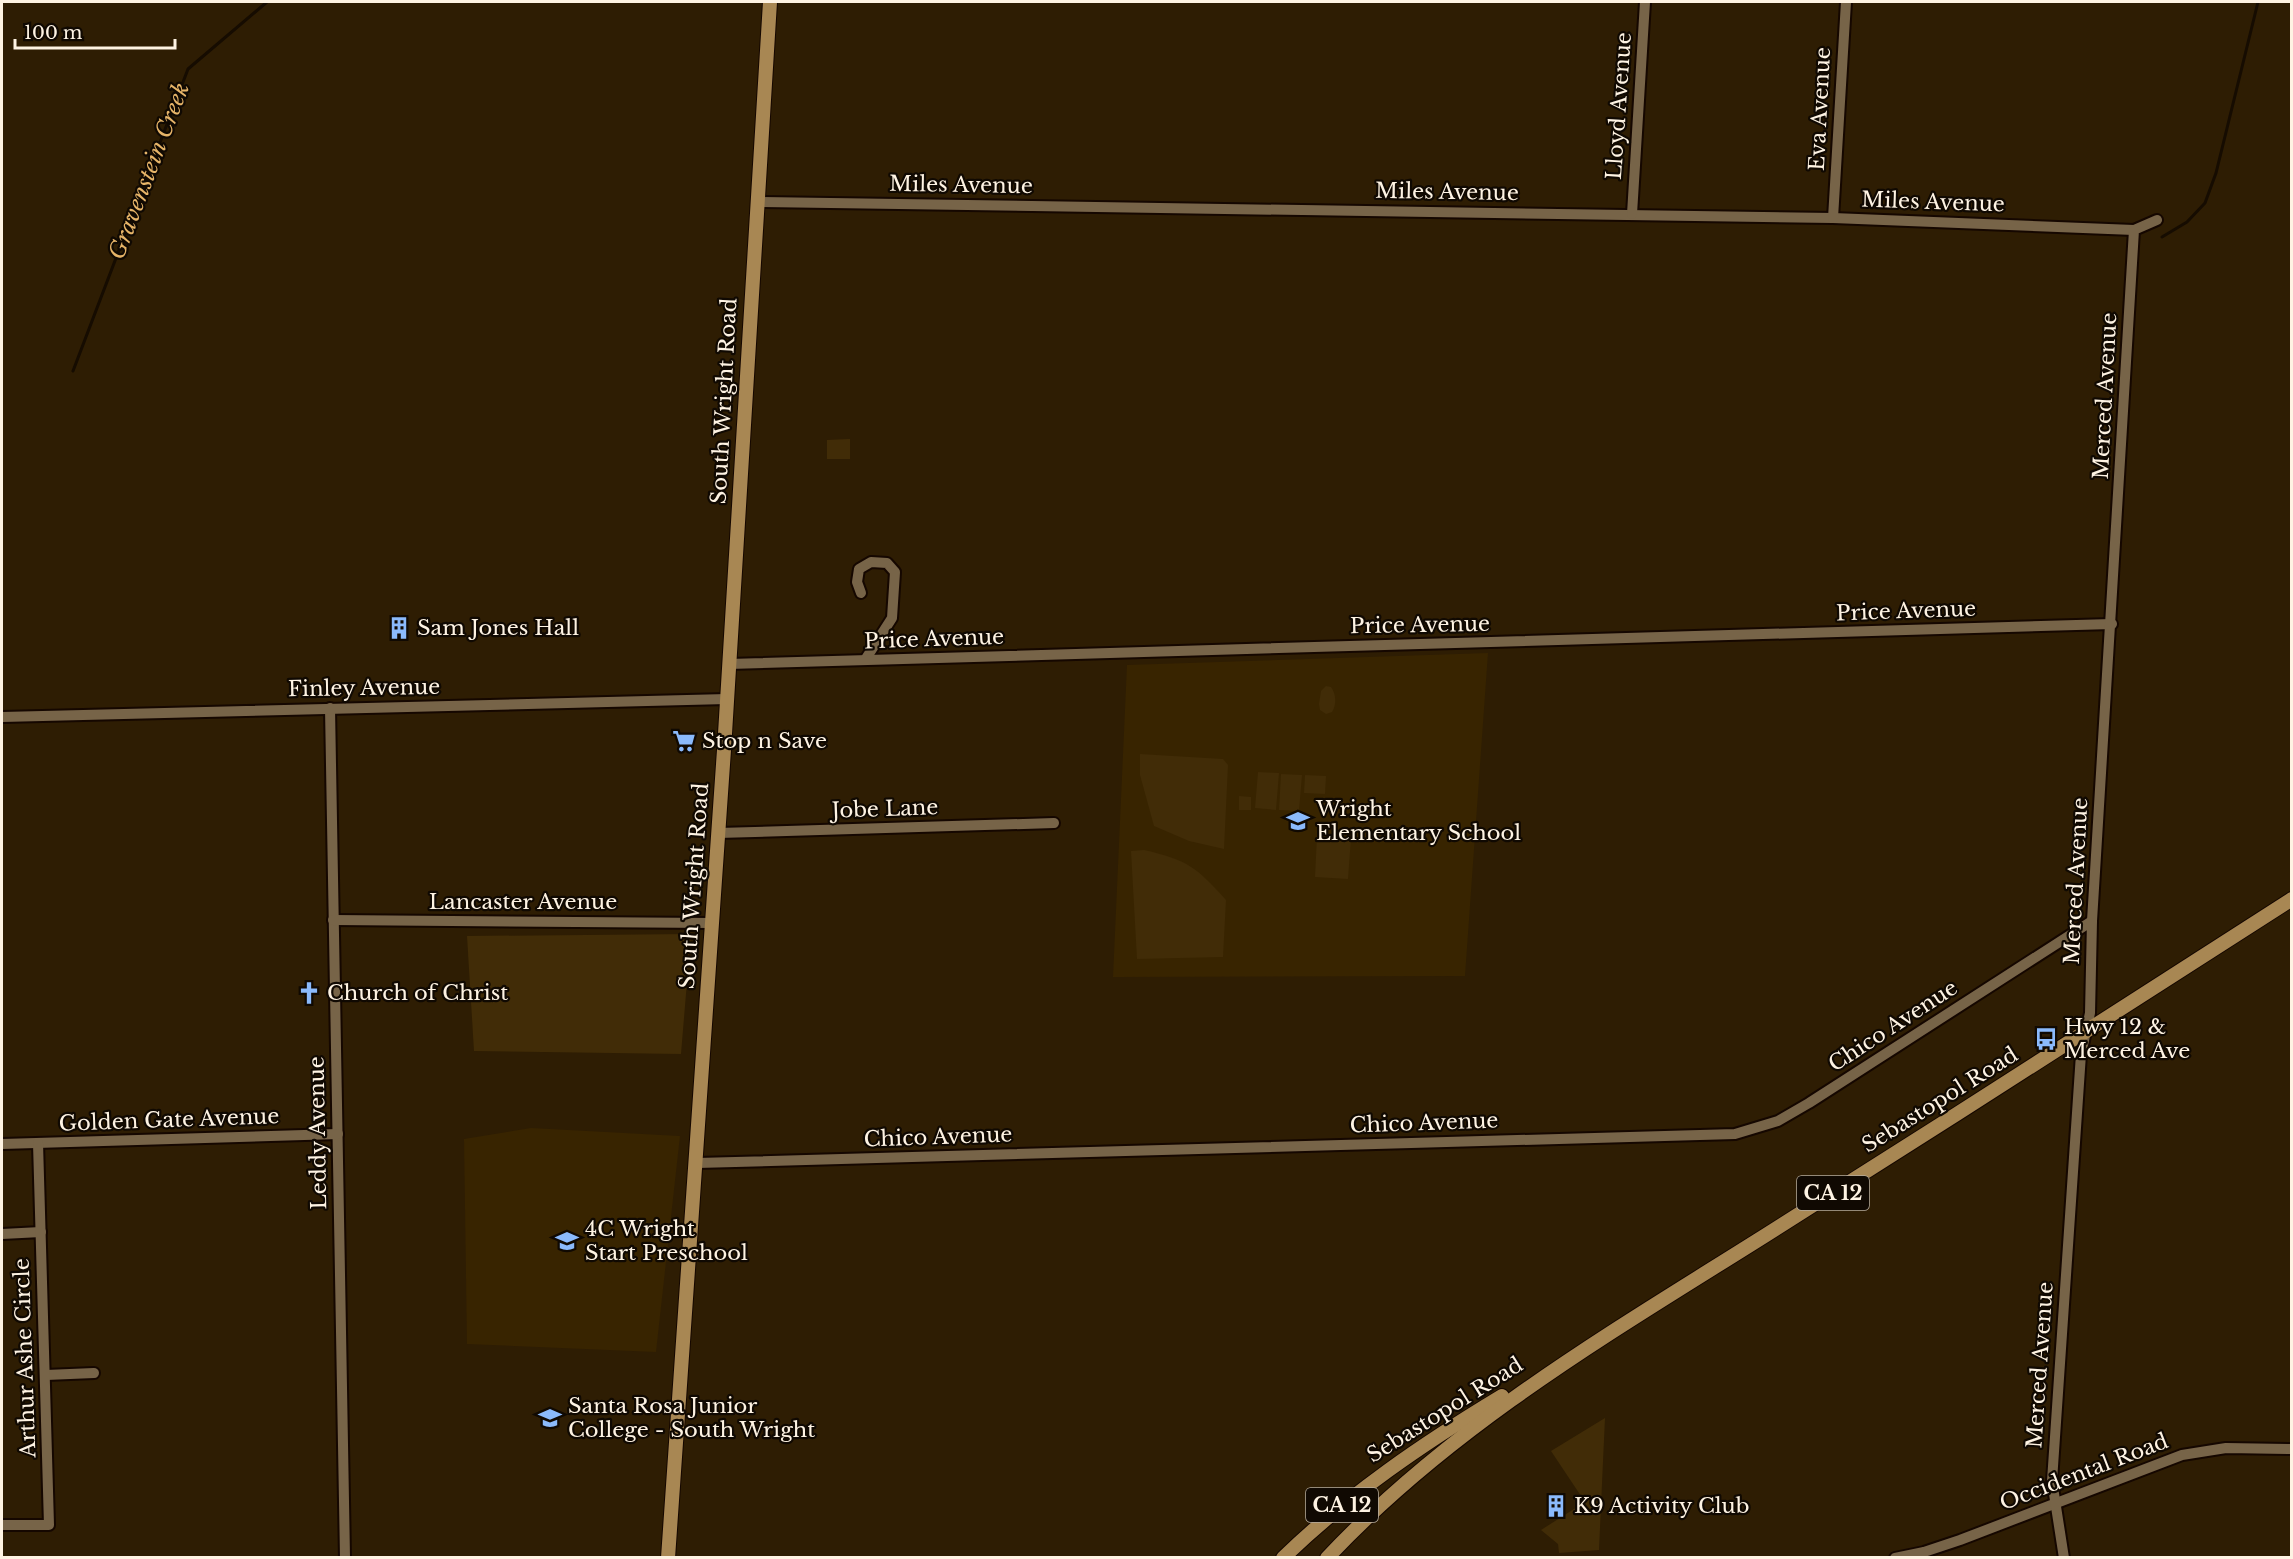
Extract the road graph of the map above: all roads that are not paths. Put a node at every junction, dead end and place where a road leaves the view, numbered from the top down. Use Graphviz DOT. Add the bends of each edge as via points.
graph roads {
  1 [pos="770,2"];
  2 [pos="1645,2"];
  3 [pos="1846,2"];
  4 [pos="758,202"];
  5 [pos="1632,214"];
  6 [pos="1833,218"];
  7 [pos="2157,220"];
  8 [pos="2134,230"];
  9 [pos="861,593"];
  10 [pos="2112,624"];
  11 [pos="865,660"];
  12 [pos="729,664"];
  13 [pos="727,699"];
  14 [pos="330,708"];
  15 [pos="2,717"];
  16 [pos="1054,823"];
  17 [pos="718,834"];
  18 [pos="2292,899"];
  19 [pos="333,920"];
  20 [pos="2092,921"];
  21 [pos="712,922"];
  22 [pos="2085,1033"];
  23 [pos="338,1134"];
  24 [pos="38,1143"];
  25 [pos="2,1144"];
  26 [pos="697,1163"];
  27 [pos="41,1232"];
  28 [pos="2,1234"];
  29 [pos="1580,1352"];
  30 [pos="94,1373"];
  31 [pos="46,1375"];
  32 [pos="2292,1449"];
  33 [pos="2055,1504"];
  34 [pos="2,1525"];
  35 [pos="345,1557"];
  36 [pos="668,1557"];
  37 [pos="1283,1557"];
  38 [pos="1327,1557"];
  39 [pos="1895,1557"];
  40 [pos="2064,1557"];
  1 -- 4 [label="main road, South Wright Road"];
  2 -- 5 [label="street, Lloyd Avenue"];
  3 -- 6 [label="street, Eva Avenue"];
  4 -- 5 [label="street, Miles Avenue"];
  4 -- 12 [label="main road, South Wright Road"];
  5 -- 6 [label="street, Miles Avenue"];
  6 -- 8 [label="street, Miles Avenue"];
  7 -- 8 [label="street"];
  8 -- 10 [label="street, Merced Avenue"];
  9 -- 11 [label="street" via="857,582 859,569 871,562 887,563 895,572 892,618"];
  10 -- 11 [label="street, Price Avenue"];
  10 -- 20 [label="street, Merced Avenue"];
  11 -- 12 [label="street, Price Avenue"];
  12 -- 13 [label="main road, South Wright Road"];
  13 -- 14 [label="street, Finley Avenue"];
  13 -- 17 [label="main road, South Wright Road"];
  14 -- 15 [label="street, Finley Avenue"];
  14 -- 19 [label="street, Leddy Avenue"];
  16 -- 17 [label="street, Jobe Lane"];
  17 -- 21 [label="main road, South Wright Road"];
  18 -- 22 [label="main road, Sebastopol Road / CA 12"];
  19 -- 21 [label="street, Lancaster Avenue"];
  19 -- 23 [label="street, Leddy Avenue"];
  20 -- 22 [label="street, Merced Avenue" via="2090,1013"];
  20 -- 26 [label="street, Chico Avenue" via="1809,1103 1778,1121 1735,1134"];
  21 -- 26 [label="main road, South Wright Road"];
  22 -- 29 [label="main road, Sebastopol Road / CA 12"];
  22 -- 33 [label="street, Merced Avenue" via="2052,1481"];
  23 -- 24 [label="street, Golden Gate Avenue"];
  23 -- 35 [label="street, Leddy Avenue"];
  24 -- 25 [label="street, Golden Gate Avenue"];
  24 -- 27 [label="street, Arthur Ashe Circle"];
  26 -- 36 [label="main road, South Wright Road"];
  27 -- 28 [label="street"];
  27 -- 31 [label="street, Arthur Ashe Circle"];
  29 -- 37 [label="main road, Sebastopol Road / CA 12" via="1396,1464"];
  29 -- 38 [label="main road, Sebastopol Road / CA 12" via="1427,1463"];
  30 -- 31 [label="street"];
  31 -- 34 [label="street, Arthur Ashe Circle" via="49,1525"];
  32 -- 33 [label="street, Occidental Road" via="2243,1447 2167,1459"];
  33 -- 39 [label="street, Occidental Road" via="1941,1546"];
  33 -- 40 [label="street, Merced Avenue"];
}
